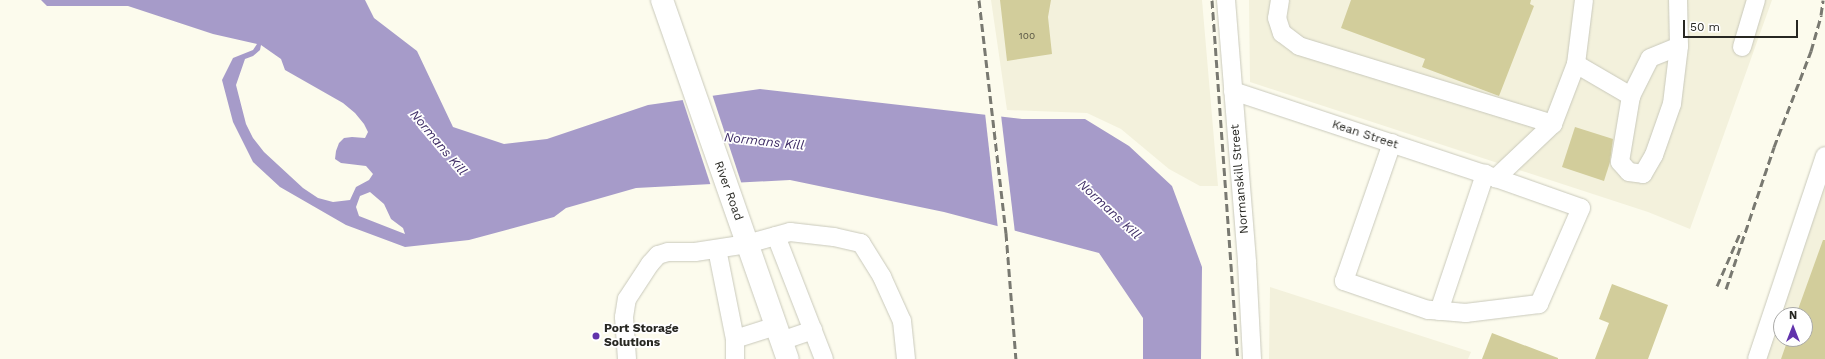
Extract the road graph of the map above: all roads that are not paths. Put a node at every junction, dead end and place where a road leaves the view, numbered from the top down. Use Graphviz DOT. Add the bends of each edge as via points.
graph roads {
  1 [pos="662,0"];
  2 [pos="1226,0"];
  3 [pos="1280,0"];
  4 [pos="1584,0"];
  5 [pos="1678,0"];
  6 [pos="1756,0"];
  7 [pos="1679,46"];
  8 [pos="1742,47"];
  9 [pos="1576,64"];
  10 [pos="1233,91"];
  11 [pos="1631,96"];
  12 [pos="1553,124"];
  13 [pos="1392,144"];
  14 [pos="1825,156"];
  15 [pos="1491,176"];
  16 [pos="776,236"];
  17 [pos="747,244"];
  18 [pos="717,249"];
  19 [pos="1439,311"];
  20 [pos="813,330"];
  21 [pos="735,339"];
  22 [pos="782,342"];
  23 [pos="627,359"];
  24 [pos="735,359"];
  25 [pos="824,359"];
  26 [pos="906,359"];
  27 [pos="1252,359"];
  28 [pos="1757,359"];
  1 -- 17 [label="main road, River Road"];
  2 -- 10 [label="lane, Normanskill Street"];
  3 -- 12 [label="lane" via="1277,18 1282,32 1299,46"];
  4 -- 9 [label="lane"];
  5 -- 7 [label="lane"];
  6 -- 8 [label="lane"];
  7 -- 11 [label="lane" via="1650,58"];
  7 -- 11 [label="lane" via="1672,104 1654,155 1643,174 1629,172 1620,162"];
  9 -- 11 [label="lane"];
  9 -- 12 [label="lane"];
  10 -- 13 [label="lane, Kean Street"];
  10 -- 27 [label="lane, Normanskill Street"];
  12 -- 15 [label="lane"];
  13 -- 15 [label="lane, Kean Street"];
  13 -- 19 [label="lane" via="1344,281 1428,310"];
  14 -- 28 [label="lane"];
  15 -- 19 [label="lane"];
  15 -- 19 [label="lane, Kean Street" via="1581,208 1539,304 1466,313"];
  16 -- 17 [label="lane"];
  16 -- 20 [label="lane"];
  16 -- 26 [label="lane" via="790,232 861,243 882,277 902,321"];
  17 -- 18 [label="lane"];
  17 -- 22 [label="main road, River Road"];
  18 -- 21 [label="lane"];
  18 -- 23 [label="lane" via="668,252 658,255 650,264 627,299 624,317"];
  20 -- 22 [label="lane"];
  20 -- 25 [label="lane"];
  21 -- 22 [label="lane"];
  21 -- 24 [label="lane"];
}
